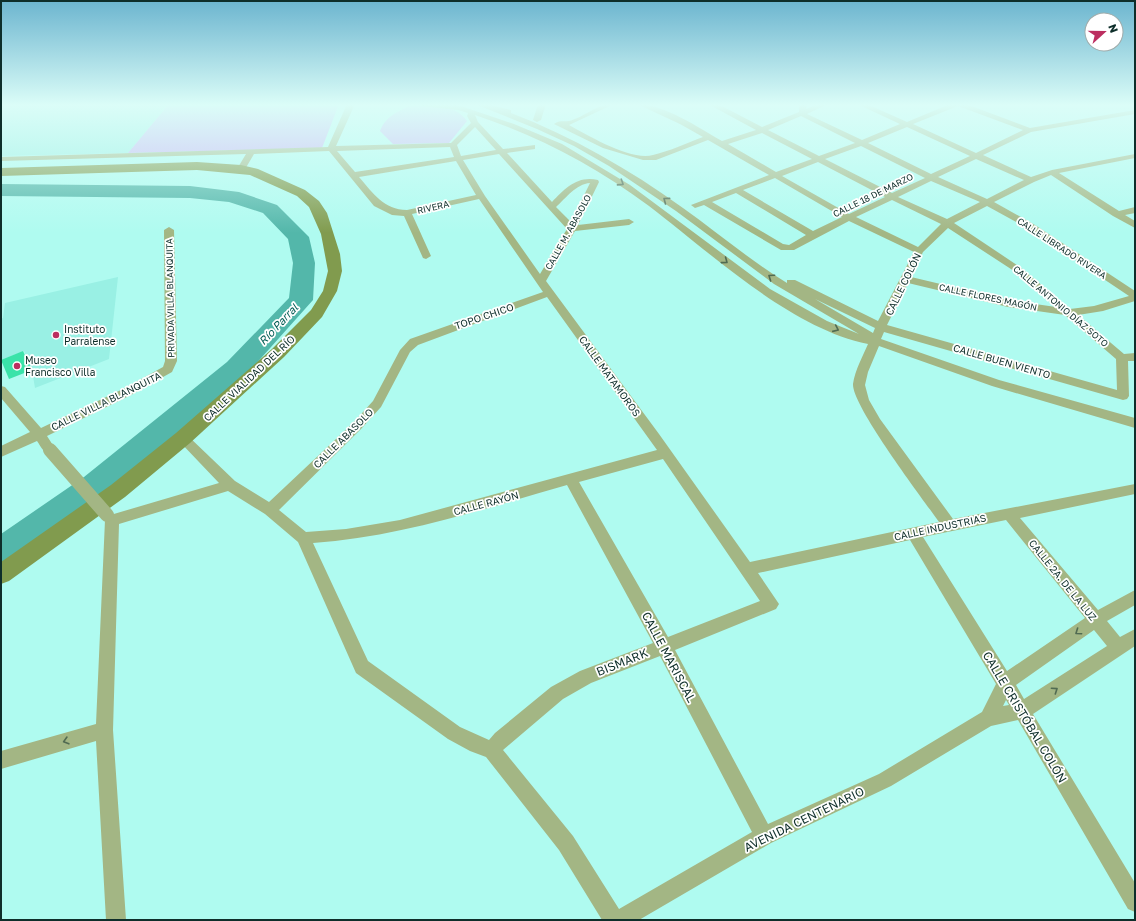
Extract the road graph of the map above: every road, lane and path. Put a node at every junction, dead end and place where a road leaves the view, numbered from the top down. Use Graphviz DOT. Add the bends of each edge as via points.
graph roads {
  1 [pos="392,147"];
  2 [pos="453,147"];
  3 [pos="497,147"];
  4 [pos="532,147"];
  5 [pos="562,147"];
  6 [pos="581,147"];
  7 [pos="610,147"];
  8 [pos="682,147"];
  9 [pos="726,147"];
  10 [pos="794,147"];
  11 [pos="852,147"];
  12 [pos="870,147"];
  13 [pos="957,147"];
  14 [pos="996,147"];
  15 [pos="331,149"];
  16 [pos="252,151"];
  17 [pos="501,152"];
  18 [pos="978,156"];
  19 [pos="1135,156"];
  20 [pos="1,158"];
  21 [pos="458,158"];
  22 [pos="819,160"];
  23 [pos="241,169"];
  24 [pos="1,172"];
  25 [pos="1052,172"];
  26 [pos="353,176"];
  27 [pos="775,176"];
  28 [pos="932,178"];
  29 [pos="1030,180"];
  30 [pos="737,190"];
  31 [pos="481,196"];
  32 [pos="892,198"];
  33 [pos="706,202"];
  34 [pos="989,203"];
  35 [pos="695,205"];
  36 [pos="552,206"];
  37 [pos="1135,210"];
  38 [pos="407,213"];
  39 [pos="1116,214"];
  40 [pos="850,218"];
  41 [pos="629,222"];
  42 [pos="947,223"];
  43 [pos="1135,225"];
  44 [pos="572,229"];
  45 [pos="169,230"];
  46 [pos="813,235"];
  47 [pos="919,251"];
  48 [pos="426,256"];
  49 [pos="906,279"];
  50 [pos="541,280"];
  51 [pos="791,282"];
  52 [pos="549,293"];
  53 [pos="1135,297"];
  54 [pos="1070,312"];
  55 [pos="881,327"];
  56 [pos="419,338"];
  57 [pos="876,341"];
  58 [pos="1135,357"];
  59 [pos="1122,358"];
  60 [pos="170,365"];
  61 [pos="1,390"];
  62 [pos="1135,422"];
  63 [pos="39,434"];
  64 [pos="183,438"];
  65 [pos="1,452"];
  66 [pos="666,454"];
  67 [pos="571,480"];
  68 [pos="230,485"];
  69 [pos="1135,489"];
  70 [pos="270,510"];
  71 [pos="1008,514"];
  72 [pos="110,518"];
  73 [pos="950,526"];
  74 [pos="913,533"];
  75 [pos="303,538"];
  76 [pos="746,569"];
  77 [pos="1,574"];
  78 [pos="1135,597"];
  79 [pos="771,604"];
  80 [pos="1095,620"];
  81 [pos="1135,637"];
  82 [pos="664,646"];
  83 [pos="1118,647"];
  84 [pos="1005,683"];
  85 [pos="1022,711"];
  86 [pos="988,718"];
  87 [pos="104,730"];
  88 [pos="492,750"];
  89 [pos="1,760"];
  90 [pos="764,836"];
  91 [pos="1135,902"];
  92 [pos="116,920"];
  93 [pos="614,920"];
  94 [pos="619,920"];
  1 -- 15 [label="street"];
  2 -- 21 [label="street, CALLE MATAMOROS"];
  3 -- 17 [label="street"];
  4 -- 17 [label="street"];
  5 -- 57 [label="street, one-way" via="628,188 750,280 793,309 856,338"];
  57 -- 6 [label="street, one-way" via="860,328 778,282 657,192"];
  7 -- 8 [label="street" via="629,156 644,159"];
  9 -- 27 [label="street"];
  10 -- 22 [label="street, CALLE ANTONIO DÍAZ SOTO"];
  11 -- 22 [label="street"];
  12 -- 28 [label="street, CALLE LIBRADO RIVERA"];
  13 -- 18 [label="street"];
  14 -- 18 [label="street, CALLE 18 DE MARZO"];
  15 -- 16 [label="street"];
  15 -- 26 [label="street"];
  16 -- 20 [label="street"];
  16 -- 23 [label="street"];
  17 -- 21 [label="street"];
  17 -- 36 [label="street"];
  18 -- 28 [label="street, CALLE 18 DE MARZO"];
  18 -- 29 [label="street"];
  19 -- 25 [label="street, CALLE COLÓN"];
  21 -- 26 [label="street"];
  21 -- 31 [label="street, CALLE MATAMOROS"];
  22 -- 27 [label="street"];
  22 -- 32 [label="street, CALLE ANTONIO DÍAZ SOTO"];
  23 -- 24 [label="main road, CALLE VIALIDAD DEL RÍO" via="197,166"];
  23 -- 64 [label="main road, CALLE VIALIDAD DEL RÍO" via="258,173 302,193 314,204 328,234 334,254 335,271 330,291 317,313 278,353"];
  25 -- 29 [label="street, CALLE COLÓN"];
  25 -- 39 [label="street"];
  26 -- 38 [label="street, RIVERA" via="377,204 385,209"];
  27 -- 30 [label="street"];
  27 -- 40 [label="street"];
  28 -- 32 [label="street, CALLE 18 DE MARZO"];
  28 -- 34 [label="street, CALLE LIBRADO RIVERA"];
  29 -- 34 [label="street, CALLE COLÓN"];
  30 -- 33 [label="street"];
  30 -- 46 [label="street"];
  31 -- 38 [label="street, RIVERA"];
  31 -- 50 [label="street, CALLE MATAMOROS"];
  32 -- 40 [label="street, CALLE 18 DE MARZO"];
  32 -- 42 [label="street, CALLE ANTONIO DÍAZ SOTO"];
  33 -- 35 [label="street"];
  33 -- 46 [label="street, CALLE 18 DE MARZO" via="780,247 791,248"];
  34 -- 42 [label="street, CALLE COLÓN"];
  34 -- 53 [label="street, CALLE LIBRADO RIVERA" via="1039,231"];
  36 -- 44 [label="street"];
  36 -- 44 [label="street, CALLE M. ABASOLO" via="570,189 594,181 595,184"];
  37 -- 39 [label="street"];
  38 -- 48 [label="street"];
  39 -- 43 [label="street"];
  40 -- 46 [label="street, CALLE 18 DE MARZO"];
  40 -- 47 [label="street"];
  41 -- 44 [label="street"];
  42 -- 47 [label="street, CALLE COLÓN"];
  42 -- 54 [label="street, CALLE ANTONIO DÍAZ SOTO" via="1012,265"];
  44 -- 50 [label="street, CALLE M. ABASOLO"];
  45 -- 60 [label="street, PRIVADA VILLA BLANQUITA"];
  47 -- 49 [label="street, CALLE COLÓN"];
  49 -- 54 [label="street, CALLE FLORES MAGÓN" via="1013,304"];
  49 -- 55 [label="street, CALLE COLÓN"];
  50 -- 52 [label="street, CALLE MATAMOROS"];
  51 -- 55 [label="street, CALLE BUEN VIENTO"];
  52 -- 56 [label="street, TOPO CHICO"];
  52 -- 66 [label="street, CALLE MATAMOROS"];
  53 -- 54 [label="street, CALLE FLORES MAGÓN" via="1095,310"];
  54 -- 59 [label="street, CALLE ANTONIO DÍAZ SOTO"];
  55 -- 57 [label="street, CALLE COLÓN"];
  55 -- 59 [label="street, CALLE BUEN VIENTO" via="1123,396"];
  56 -- 70 [label="street, CALLE ABASOLO" via="409,346 377,404"];
  57 -- 62 [label="street" via="996,383"];
  57 -- 73 [label="street, CALLE COLÓN" via="859,385 863,400"];
  58 -- 59 [label="street"];
  60 -- 63 [label="street, CALLE VILLA BLANQUITA" via="164,372 127,392"];
  61 -- 63 [label="street"];
  63 -- 65 [label="street, CALLE VILLA BLANQUITA"];
  63 -- 72 [label="street, bridge"];
  64 -- 68 [label="street"];
  64 -- 77 [label="main road, CALLE VIALIDAD DEL RÍO" via="118,490"];
  66 -- 67 [label="street, CALLE RAYÓN"];
  66 -- 76 [label="street, CALLE MATAMOROS"];
  67 -- 75 [label="street, CALLE RAYÓN" via="400,526 346,535"];
  67 -- 82 [label="street, CALLE MARISCAL"];
  68 -- 70 [label="street"];
  68 -- 72 [label="street"];
  69 -- 71 [label="street, CALLE INDUSTRIAS"];
  70 -- 75 [label="street"];
  71 -- 73 [label="street, CALLE INDUSTRIAS"];
  71 -- 80 [label="street, CALLE 2A. DE LA LUZ"];
  72 -- 87 [label="street"];
  73 -- 74 [label="street, CALLE INDUSTRIAS"];
  74 -- 76 [label="street, CALLE INDUSTRIAS"];
  74 -- 84 [label="street, CALLE CRISTÓBAL COLÓN"];
  75 -- 88 [label="street" via="362,667 454,733"];
  76 -- 79 [label="street, CALLE MATAMOROS"];
  78 -- 80 [label="street"];
  79 -- 82 [label="street, BISMARK"];
  80 -- 83 [label="street, CALLE 2A. DE LA LUZ"];
  80 -- 84 [label="street, one-way"];
  81 -- 83 [label="street, AVENIDA CENTENARIO"];
  82 -- 88 [label="street, BISMARK" via="586,677 557,693 501,739"];
  82 -- 90 [label="street, CALLE MARISCAL"];
  85 -- 83 [label="street, AVENIDA CENTENARIO, one-way"];
  84 -- 85 [label="street, CALLE CRISTÓBAL COLÓN"];
  84 -- 86 [label="street"];
  85 -- 86 [label="street, AVENIDA CENTENARIO"];
  85 -- 91 [label="street, CALLE CRISTÓBAL COLÓN"];
  86 -- 90 [label="street, AVENIDA CENTENARIO" via="885,780"];
  87 -- 89 [label="street, one-way"];
  87 -- 92 [label="street"];
  88 -- 93 [label="street" via="566,843"];
  90 -- 94 [label="street, AVENIDA CENTENARIO"];
}
